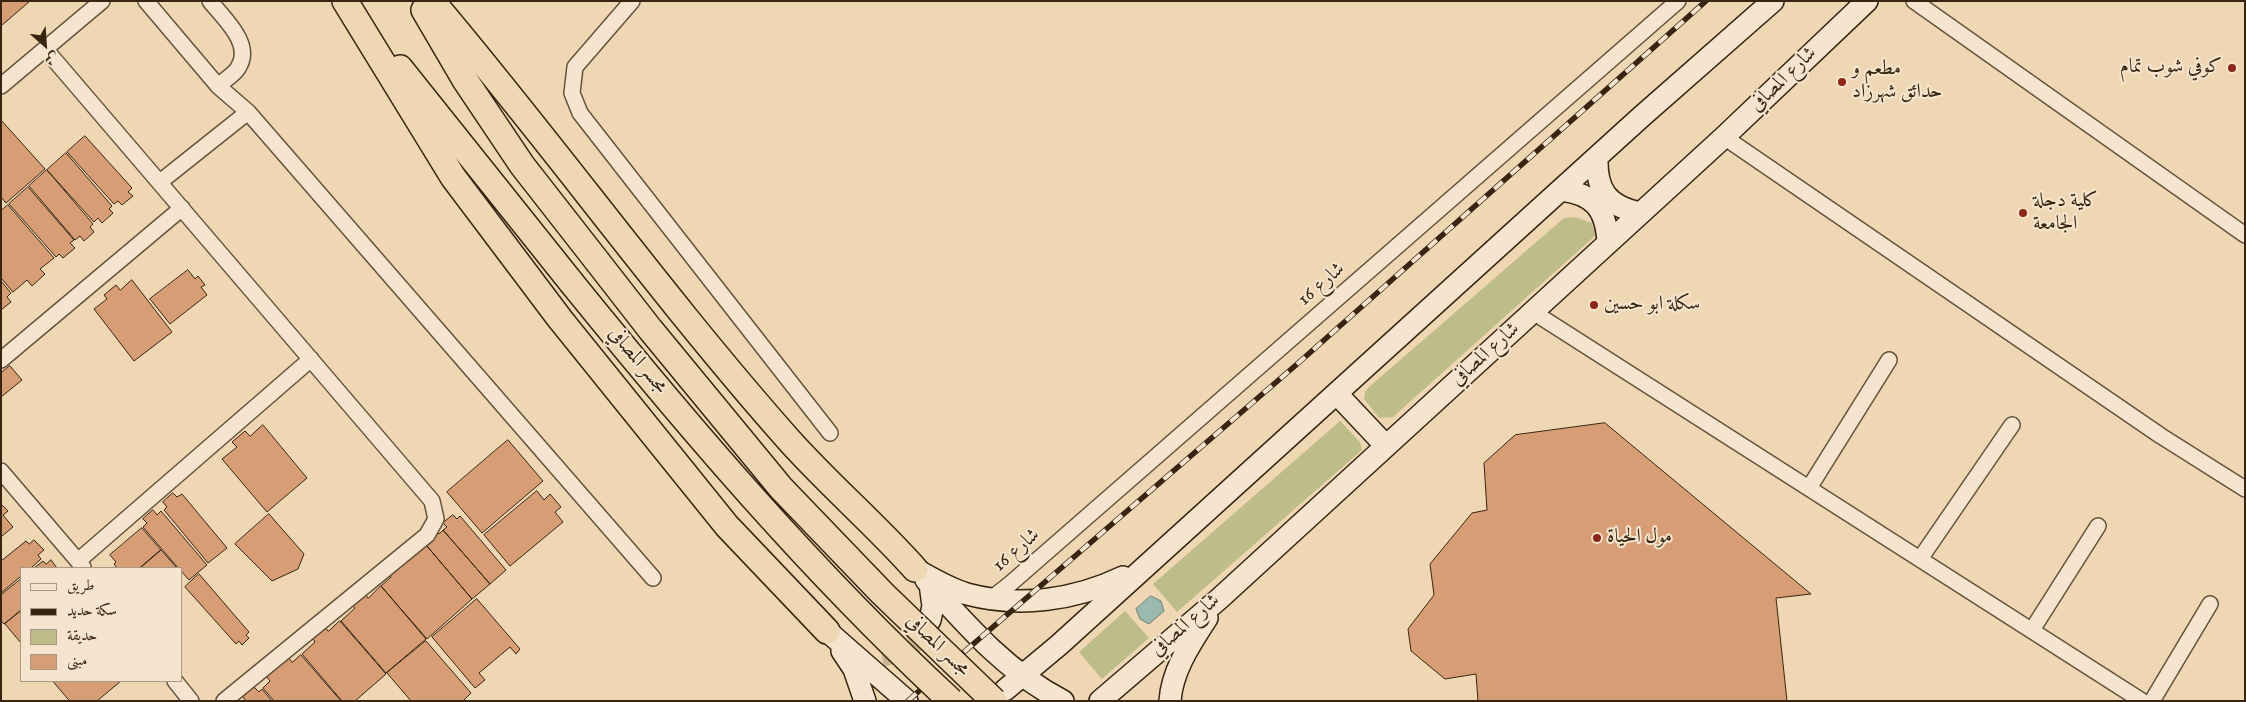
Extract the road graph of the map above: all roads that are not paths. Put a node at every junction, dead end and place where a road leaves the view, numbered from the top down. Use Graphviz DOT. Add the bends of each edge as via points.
graph roads {
  1 [pos="102,1"];
  2 [pos="146,1"];
  3 [pos="210,1"];
  4 [pos="346,1"];
  5 [pos="419,1"];
  6 [pos="432,1"];
  7 [pos="632,1"];
  8 [pos="1678,1"];
  9 [pos="1773,1"];
  10 [pos="1867,1"];
  11 [pos="1914,1"];
  12 [pos="46,50"];
  13 [pos="1,86"];
  14 [pos="218,86"];
  15 [pos="248,112"];
  16 [pos="1724,137"];
  17 [pos="1597,157"];
  18 [pos="160,182"];
  19 [pos="1561,190"];
  20 [pos="182,208"];
  21 [pos="1640,213"];
  22 [pos="2245,235"];
  23 [pos="1608,242"];
  24 [pos="1534,312"];
  25 [pos="311,359"];
  26 [pos="1,360"];
  27 [pos="1889,360"];
  28 [pos="1337,394"];
  29 [pos="2012,425"];
  30 [pos="830,433"];
  31 [pos="1386,446"];
  32 [pos="1,471"];
  33 [pos="1809,488"];
  34 [pos="2245,489"];
  35 [pos="2098,526"];
  36 [pos="1920,559"];
  37 [pos="81,564"];
  38 [pos="1143,567"];
  39 [pos="923,577"];
  40 [pos="654,578"];
  41 [pos="992,598"];
  42 [pos="1219,599"];
  43 [pos="2210,604"];
  44 [pos="930,620"];
  45 [pos="2032,630"];
  46 [pos="827,631"];
  47 [pos="846,648"];
  48 [pos="882,656"];
  49 [pos="1021,676"];
  50 [pos="176,682"];
  51 [pos="999,696"];
  52 [pos="191,701"];
  53 [pos="224,701"];
  54 [pos="865,701"];
  55 [pos="907,701"];
  56 [pos="951,701"];
  57 [pos="1063,701"];
  58 [pos="1100,701"];
  59 [pos="1170,701"];
  60 [pos="2142,701"];
  61 [pos="2152,701"];
  1 -- 12 [label="street"];
  2 -- 14 [label="street"];
  3 -- 14 [label="street" via="236,33 243,57 238,68"];
  4 -- 46 [label="highway" via="453,177 560,319 727,526"];
  4 -- 56 [label="highway, مجسر المصافي, bridge" via="626,349 760,507"];
  5 -- 51 [label="highway, مجسر المصافي, bridge" via="465,80 522,165 780,488 882,593"];
  6 -- 39 [label="highway" via="661,288 789,440"];
  7 -- 30 [label="street" via="576,68 572,93 575,104"];
  8 -- 41 [label="street, شارع 16"];
  9 -- 17 [label="main road"];
  10 -- 16 [label="main road, شارع المصافي"];
  11 -- 22 [label="street"];
  12 -- 13 [label="street"];
  12 -- 18 [label="street"];
  14 -- 15 [label="street"];
  15 -- 18 [label="street"];
  15 -- 40 [label="street"];
  16 -- 21 [label="main road, شارع المصافي"];
  16 -- 34 [label="street" via="2161,436"];
  17 -- 19 [label="main road"];
  17 -- 21 [label="main road" via="1597,173 1606,196 1626,210"];
  18 -- 20 [label="street"];
  19 -- 23 [label="main road" via="1575,191 1596,204 1607,226"];
  19 -- 28 [label="main road"];
  20 -- 25 [label="street"];
  20 -- 26 [label="street"];
  21 -- 23 [label="main road, شارع المصافي"];
  23 -- 24 [label="main road, شارع المصافي"];
  24 -- 31 [label="main road, شارع المصافي"];
  24 -- 33 [label="street"];
  25 -- 37 [label="street"];
  25 -- 53 [label="street" via="432,501 436,518 426,535"];
  27 -- 33 [label="street"];
  28 -- 31 [label="main road"];
  28 -- 38 [label="main road"];
  29 -- 36 [label="street"];
  31 -- 42 [label="main road, شارع المصافي"];
  32 -- 37 [label="street"];
  33 -- 36 [label="street"];
  35 -- 45 [label="street"];
  36 -- 45 [label="street"];
  38 -- 41 [label="main road" via="1102,587 1058,599 1012,601"];
  38 -- 49 [label="main road"];
  39 -- 41 [label="main road" via="966,594"];
  39 -- 44 [label="main road" via="933,606"];
  39 -- 49 [label="main road" via="979,638"];
  42 -- 58 [label="main road, شارع المصافي"];
  42 -- 59 [label="main road" via="1184,655 1170,690"];
  43 -- 61 [label="street"];
  45 -- 60 [label="street"];
  46 -- 47 [label="main road"];
  46 -- 54 [label="main road" via="854,669"];
  47 -- 48 [label="main road"];
  47 -- 55 [label="main road"];
  49 -- 51 [label="main road"];
  49 -- 57 [label="main road"];
  50 -- 52 [label="street"];
}
